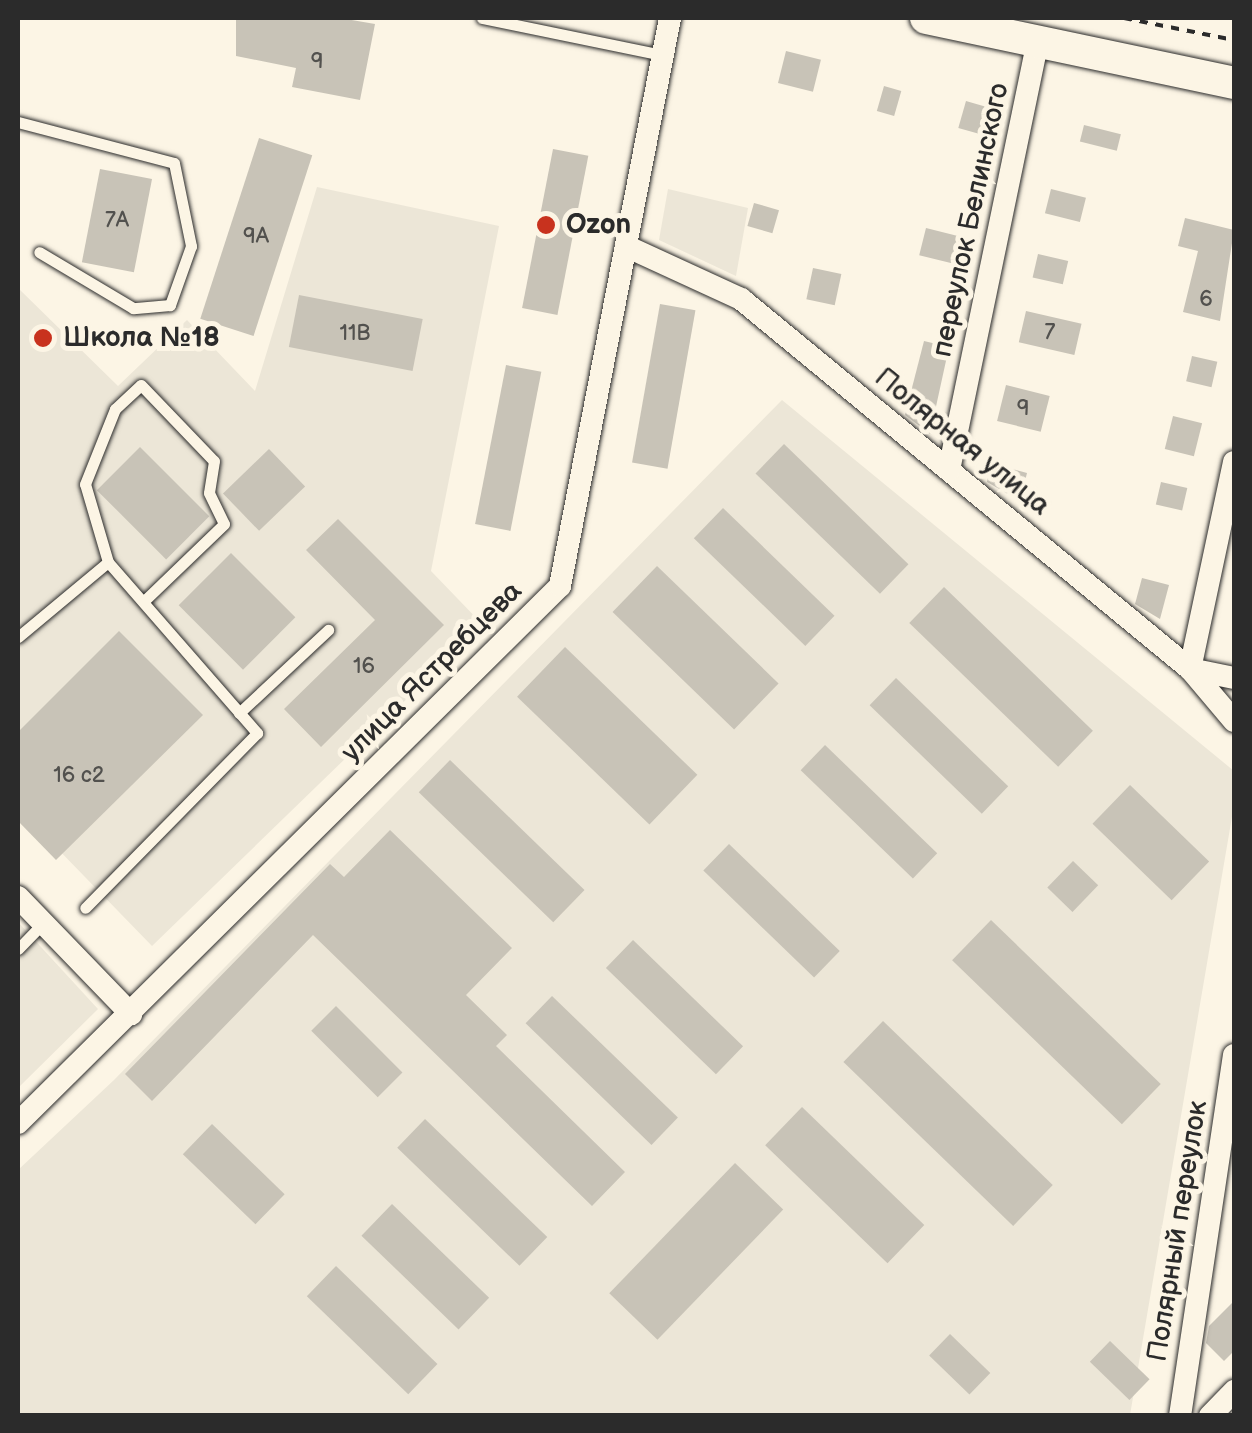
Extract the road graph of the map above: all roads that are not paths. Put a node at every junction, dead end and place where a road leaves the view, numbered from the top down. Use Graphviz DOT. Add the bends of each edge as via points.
graph roads {
  1 [pos="482,18"];
  2 [pos="670,18"];
  3 [pos="926,18"];
  4 [pos="1038,41"];
  5 [pos="662,54"];
  6 [pos="1234,83"];
  7 [pos="18,122"];
  8 [pos="626,246"];
  9 [pos="39,252"];
  10 [pos="1234,462"];
  11 [pos="948,470"];
  12 [pos="108,562"];
  13 [pos="143,602"];
  14 [pos="328,630"];
  15 [pos="18,637"];
  16 [pos="1190,669"];
  17 [pos="1234,678"];
  18 [pos="239,713"];
  19 [pos="1234,722"];
  20 [pos="18,896"];
  21 [pos="85,908"];
  22 [pos="43,923"];
  23 [pos="18,949"];
  24 [pos="131,1014"];
  25 [pos="1234,1055"];
  26 [pos="18,1123"];
  27 [pos="1234,1392"];
  28 [pos="1180,1416"];
  29 [pos="1210,1416"];
  1 -- 5 [label="lane"];
  2 -- 5 [label="street, улица Ястребцева"];
  3 -- 4 [label="main road"];
  4 -- 6 [label="main road"];
  4 -- 11 [label="street, переулок Белинского"];
  5 -- 8 [label="street, улица Ястребцева"];
  7 -- 9 [label="lane" via="174,162 191,246 170,305 133,308"];
  8 -- 11 [label="street, Полярная улица" via="741,299"];
  8 -- 24 [label="street, улица Ястребцева" via="560,586"];
  10 -- 16 [label="street"];
  11 -- 16 [label="street, Полярная улица"];
  12 -- 13 [label="lane"];
  12 -- 13 [label="lane" via="84,484 115,409 141,384 214,461 209,493 224,524"];
  12 -- 15 [label="lane"];
  13 -- 18 [label="lane"];
  14 -- 18 [label="lane"];
  16 -- 17 [label="street"];
  16 -- 19 [label="street, Полярная улица"];
  18 -- 21 [label="lane" via="257,733"];
  20 -- 22 [label="street"];
  22 -- 23 [label="lane"];
  22 -- 24 [label="street"];
  24 -- 26 [label="street, улица Ястребцева"];
  25 -- 28 [label="street, Полярный переулок"];
  27 -- 29 [label="street"];
}
